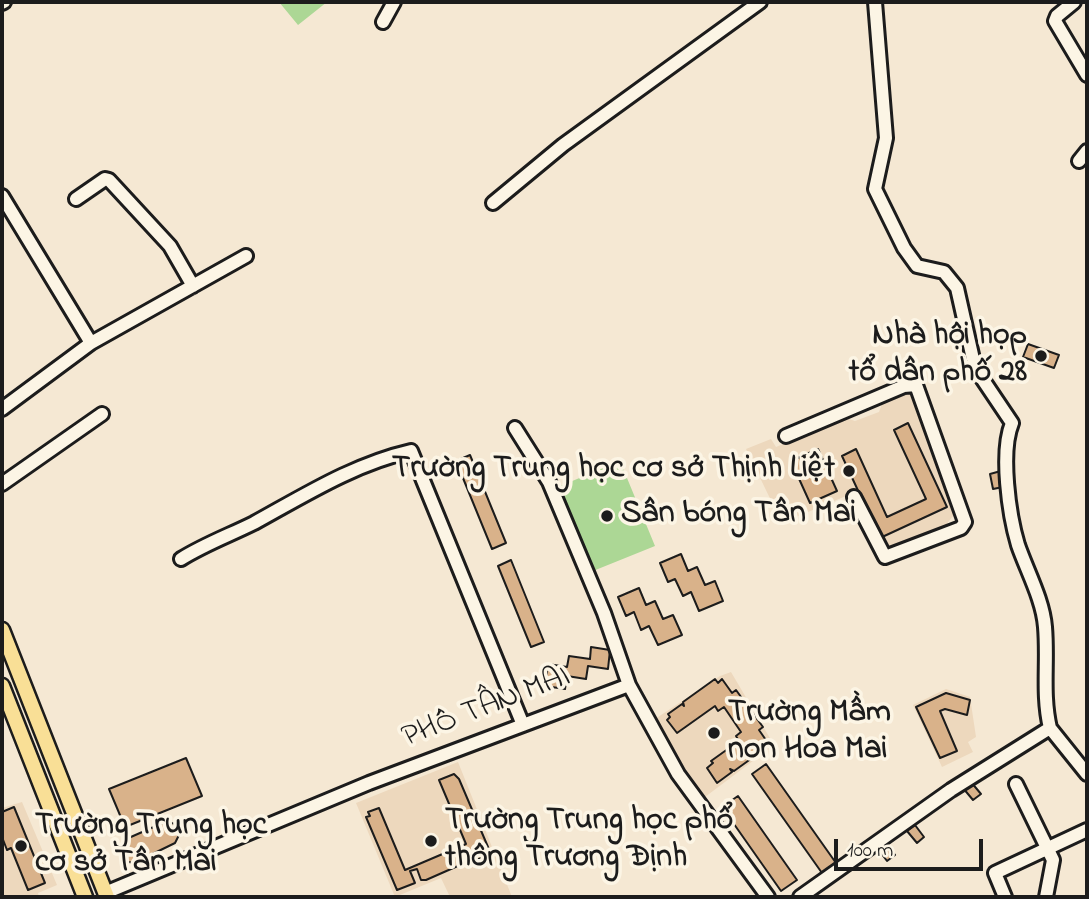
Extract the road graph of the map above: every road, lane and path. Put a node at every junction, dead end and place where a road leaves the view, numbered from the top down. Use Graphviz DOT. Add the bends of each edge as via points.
graph roads {
  1 [pos="394,2"];
  2 [pos="760,2"];
  3 [pos="875,2"];
  4 [pos="1074,2"];
  5 [pos="383,22"];
  6 [pos="1087,75"];
  7 [pos="2,196"];
  8 [pos="76,199"];
  9 [pos="493,203"];
  10 [pos="246,256"];
  11 [pos="193,286"];
  12 [pos="91,343"];
  13 [pos="2,410"];
  14 [pos="102,414"];
  15 [pos="515,428"];
  16 [pos="786,436"];
  17 [pos="2,484"];
  18 [pos="854,497"];
  19 [pos="181,559"];
  20 [pos="2,631"];
  21 [pos="629,685"];
  22 [pos="2,686"];
  23 [pos="8,718"];
  24 [pos="523,725"];
  25 [pos="1050,728"];
  26 [pos="1087,774"];
  27 [pos="1016,784"];
  28 [pos="1087,830"];
  29 [pos="1048,848"];
  30 [pos="102,896"];
  31 [pos="85,897"];
  32 [pos="768,897"];
  33 [pos="800,897"];
  34 [pos="1004,897"];
  35 [pos="1045,897"];
  1 -- 5 [label="street"];
  2 -- 9 [label="street" via="563,145"];
  3 -- 25 [label="street" via="886,138 875,189 917,266 944,272 957,288 975,369 1012,423 1005,454 1017,542 1045,624 1043,692"];
  4 -- 6 [label="street" via="1055,22"];
  7 -- 12 [label="street"];
  8 -- 11 [label="street" via="109,180 170,246"];
  10 -- 11 [label="street"];
  11 -- 12 [label="street"];
  12 -- 13 [label="street"];
  14 -- 17 [label="street"];
  15 -- 21 [label="street" via="549,482"];
  16 -- 18 [label="street" via="904,386 916,386 965,522 961,528 885,557"];
  19 -- 24 [label="street" via="321,484 380,458 411,451"];
  20 -- 30 [label="main road, PHỐ TÂN MAI"];
  21 -- 24 [label="street, PHỐ TÂN MAI"];
  21 -- 32 [label="street" via="678,774"];
  22 -- 23 [label="main road"];
  23 -- 31 [label="main road"];
  24 -- 30 [label="street, PHỐ TÂN MAI" via="402,778"];
  25 -- 26 [label="street"];
  25 -- 33 [label="street" via="951,790"];
  27 -- 29 [label="street"];
  28 -- 29 [label="street"];
  29 -- 34 [label="street" via="995,873"];
  29 -- 35 [label="street" via="1053,860"];
}
